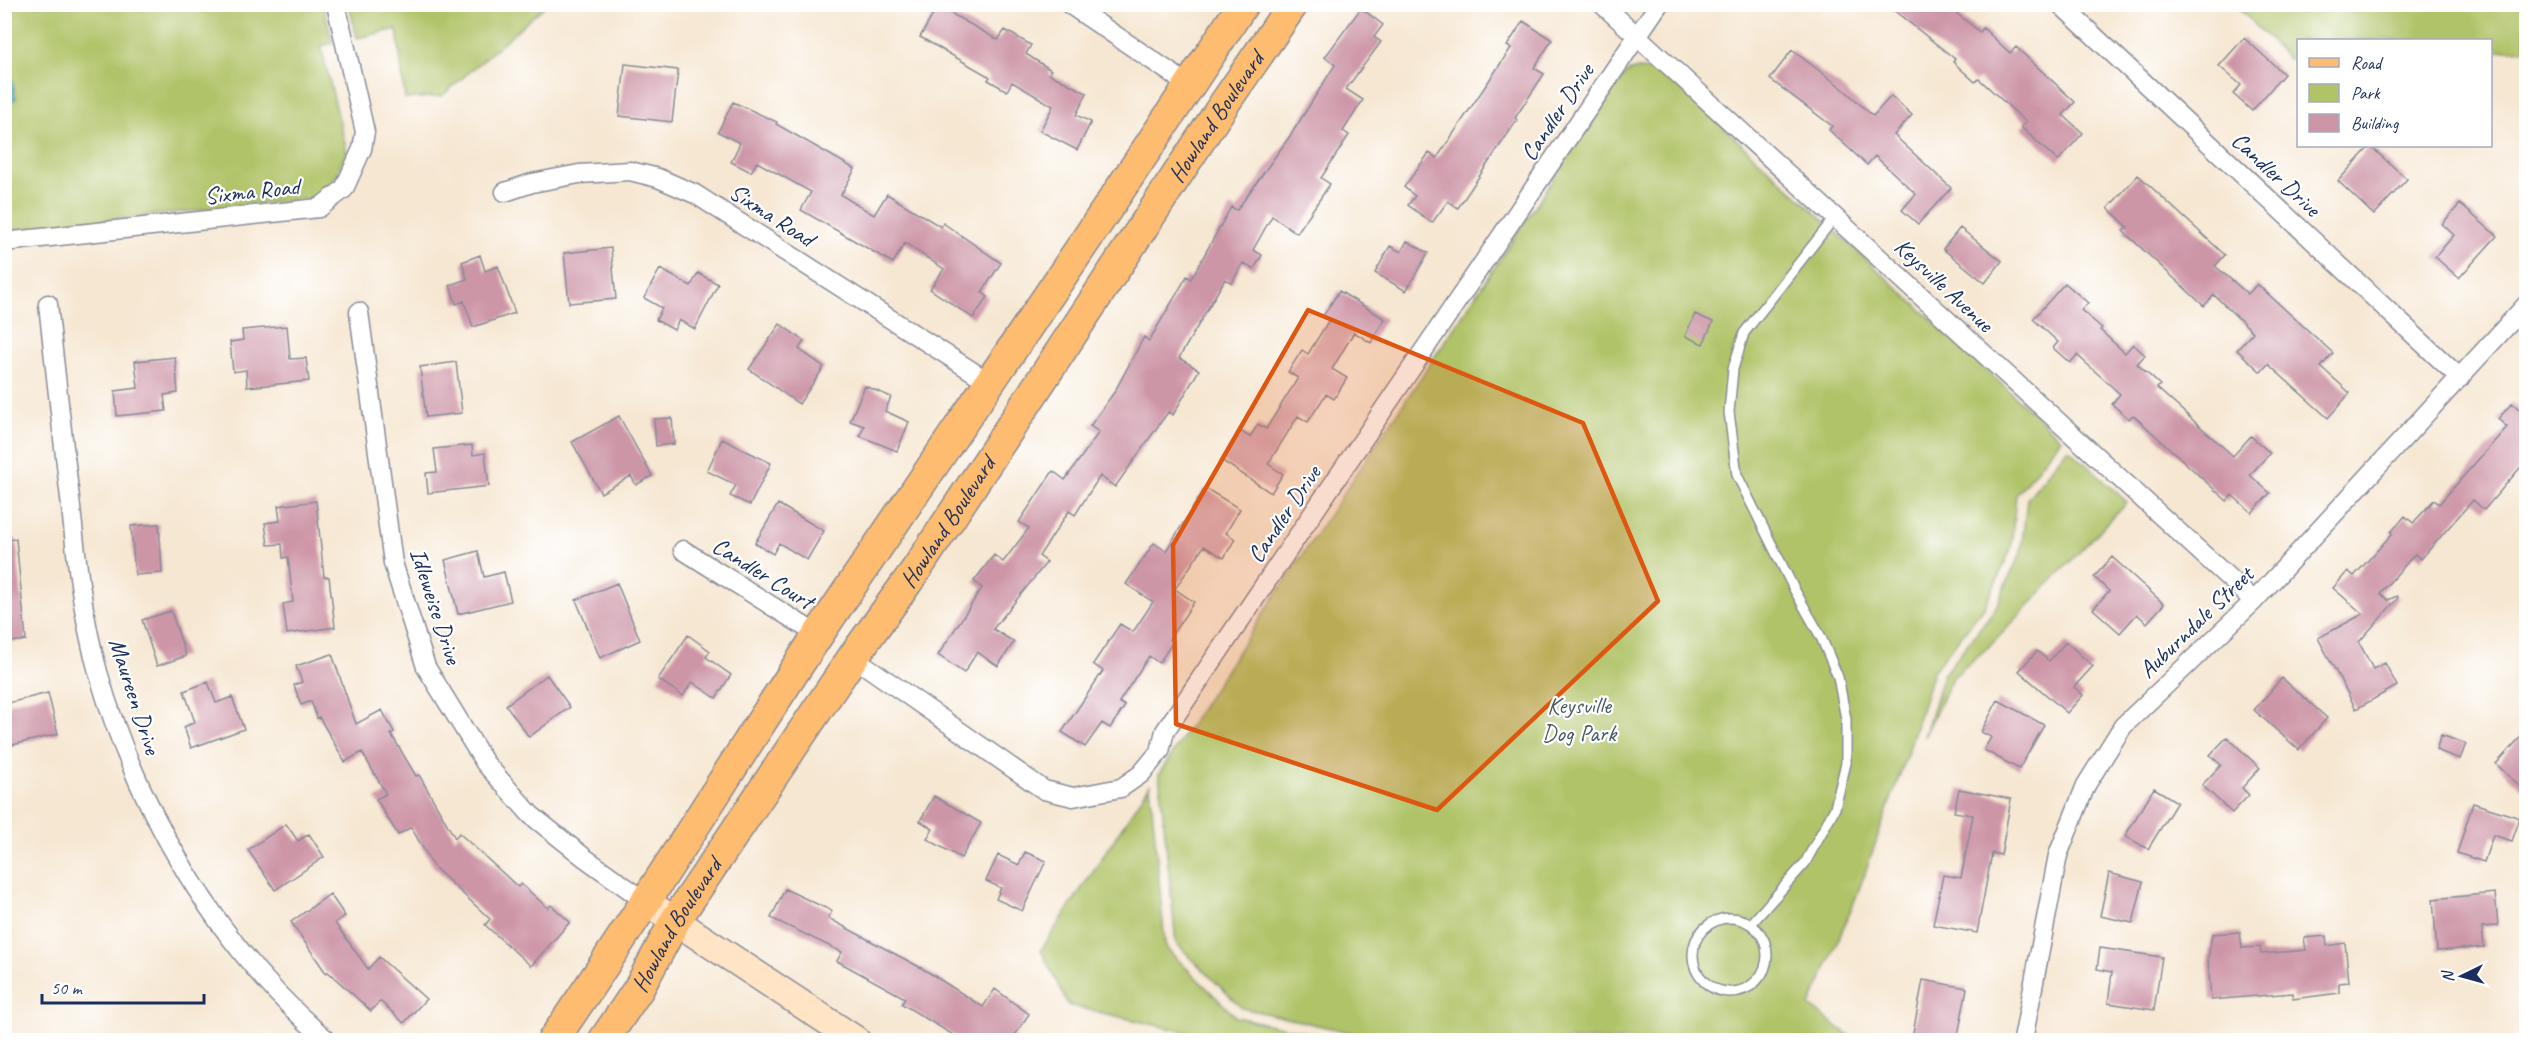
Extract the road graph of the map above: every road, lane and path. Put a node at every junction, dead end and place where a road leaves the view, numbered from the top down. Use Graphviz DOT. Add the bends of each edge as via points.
graph roads {
  1 [pos="336,4"];
  2 [pos="1069,4"];
  3 [pos="1243,4"];
  4 [pos="1293,4"];
  5 [pos="1602,4"];
  6 [pos="1659,4"];
  7 [pos="2060,4"];
  8 [pos="1636,36"];
  9 [pos="1188,88"];
  10 [pos="505,192"];
  11 [pos="1835,217"];
  12 [pos="4,242"];
  13 [pos="48,304"];
  14 [pos="2526,305"];
  15 [pos="359,312"];
  16 [pos="2460,378"];
  17 [pos="989,382"];
  18 [pos="683,550"];
  19 [pos="2254,601"];
  20 [pos="818,635"];
  21 [pos="853,657"];
  22 [pos="645,901"];
  23 [pos="675,921"];
  24 [pos="1751,924"];
  25 [pos="327,1041"];
  26 [pos="553,1041"];
  27 [pos="604,1041"];
  28 [pos="856,1041"];
  29 [pos="2023,1041"];
  1 -- 12 [label="street, Sixma Road" via="365,132 362,149 344,189 319,208"];
  2 -- 9 [label="street"];
  3 -- 9 [label="main road, Howland Boulevard"];
  4 -- 21 [label="main road, Howland Boulevard" via="916,570"];
  5 -- 8 [label="street, Keysville Avenue"];
  6 -- 8 [label="street, Candler Drive"];
  7 -- 16 [label="street, Candler Drive"];
  8 -- 11 [label="street, Keysville Avenue"];
  8 -- 21 [label="street, Candler Drive" via="1165,731 1160,751 1141,774 1121,788 1073,797 1044,790"];
  9 -- 17 [label="main road, Howland Boulevard"];
  10 -- 17 [label="street, Sixma Road" via="579,174 630,171 658,178 695,194"];
  11 -- 19 [label="street, Keysville Avenue"];
  11 -- 24 [label="lane" via="1744,333 1733,369 1729,412 1737,475 1821,637 1838,677 1846,719 1846,763 1835,808 1805,862"];
  13 -- 25 [label="street, Maureen Drive" via="79,584 98,672 128,761 167,842 235,945 301,1019"];
  14 -- 16 [label="street, Auburndale Street"];
  15 -- 22 [label="street, Idleweise Drive" via="393,563 426,667 485,763 531,815"];
  16 -- 19 [label="street, Auburndale Street"];
  17 -- 20 [label="main road, Howland Boulevard"];
  18 -- 20 [label="street, Candler Court"];
  19 -- 29 [label="street, Auburndale Street" via="2123,726 2086,785 2058,855"];
  20 -- 22 [label="main road, Howland Boulevard"];
  21 -- 23 [label="main road, Howland Boulevard"];
  22 -- 23 [label="main road"];
  22 -- 26 [label="main road, Howland Boulevard"];
  23 -- 27 [label="main road, Howland Boulevard" via="639,988"];
  23 -- 28 [label="main road"];
  24 -- 24 [label="lane" via="1727,918 1715,921 1701,933 1693,950 1694,963 1706,984 1717,990 1741,991 1760,977 1766,966 1765,942"];
}
